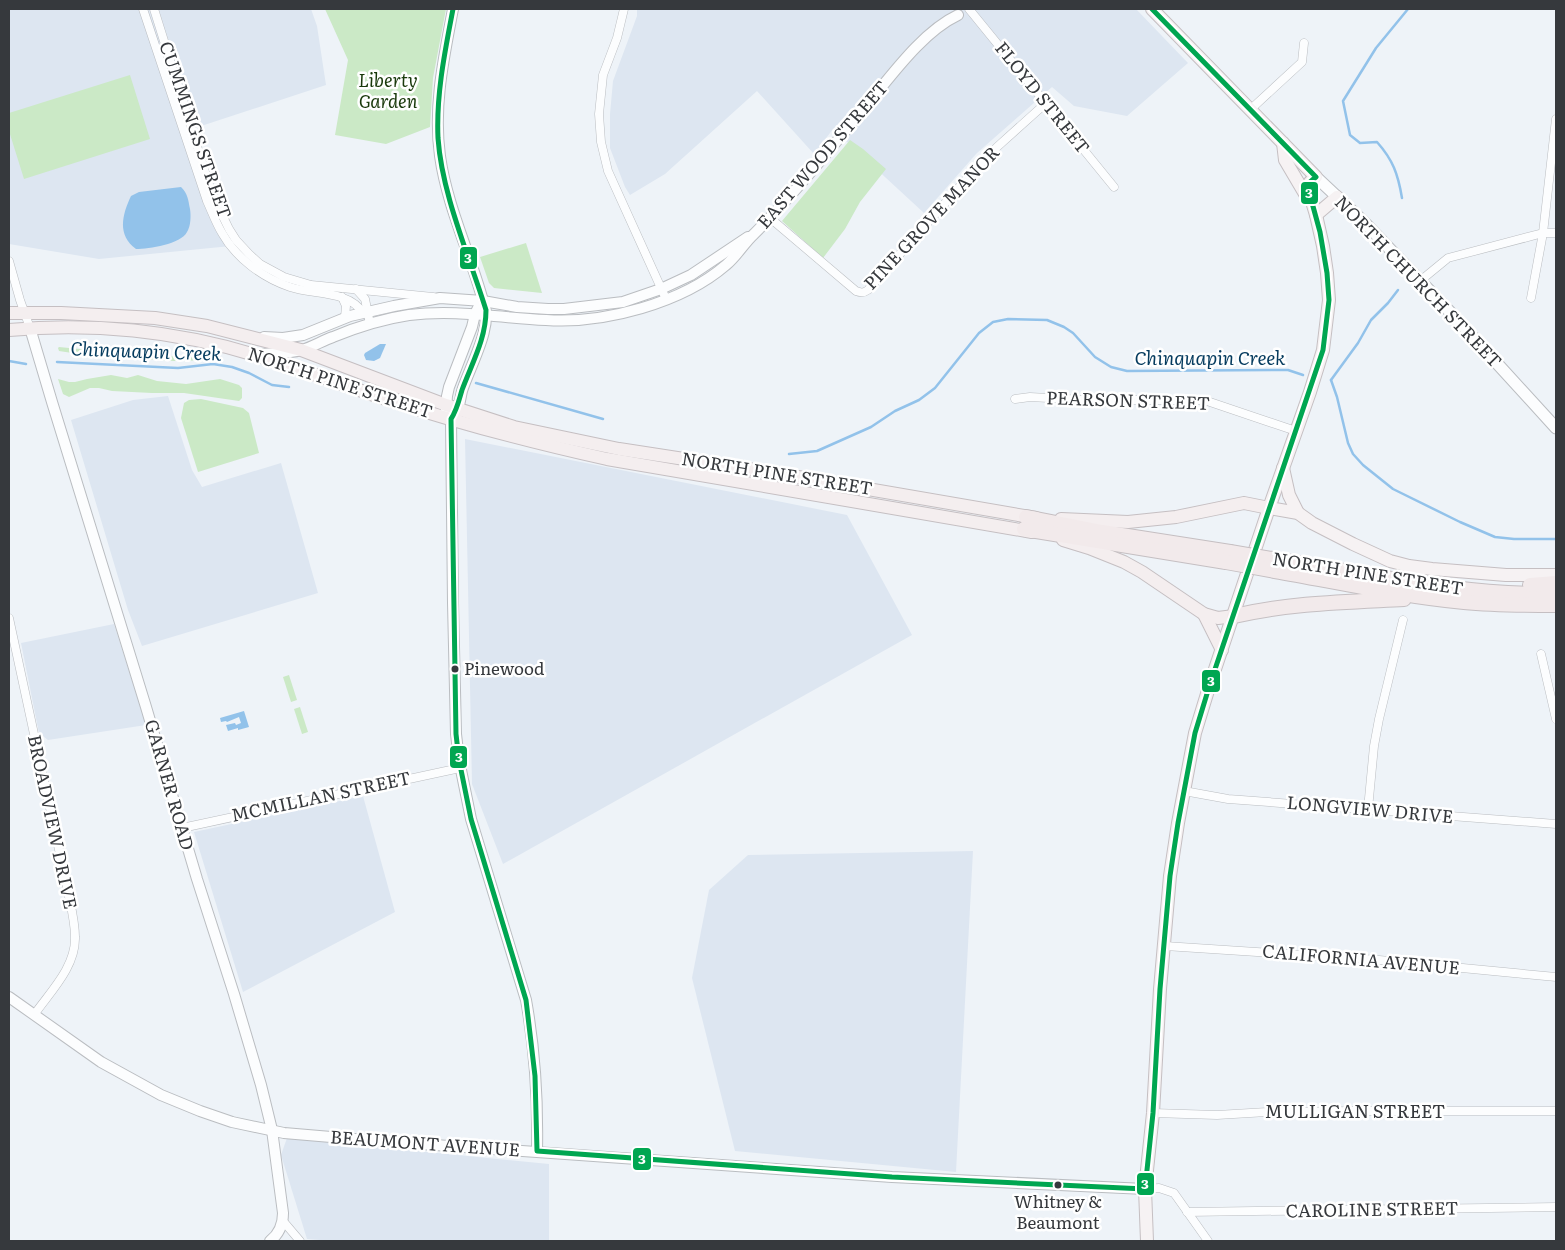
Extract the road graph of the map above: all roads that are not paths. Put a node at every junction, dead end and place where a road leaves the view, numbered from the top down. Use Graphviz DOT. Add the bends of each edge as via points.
graph roads {
  1 [pos="143,9"];
  2 [pos="154,9"];
  3 [pos="454,9"];
  4 [pos="624,9"];
  5 [pos="969,9"];
  6 [pos="1152,9"];
  7 [pos="961,12"];
  8 [pos="1304,44"];
  9 [pos="1046,103"];
  10 [pos="1251,109"];
  11 [pos="1556,119"];
  12 [pos="1283,142"];
  13 [pos="1316,177"];
  14 [pos="1114,187"];
  15 [pos="1337,197"];
  16 [pos="1316,214"];
  17 [pos="770,218"];
  18 [pos="1543,233"];
  19 [pos="1556,233"];
  20 [pos="751,236"];
  21 [pos="9,261"];
  22 [pos="1420,281"];
  23 [pos="356,289"];
  24 [pos="661,289"];
  25 [pos="403,293"];
  26 [pos="342,297"];
  27 [pos="440,298"];
  28 [pos="1531,298"];
  29 [pos="666,299"];
  30 [pos="483,301"];
  31 [pos="394,306"];
  32 [pos="365,312"];
  33 [pos="9,313"];
  34 [pos="25,313"];
  35 [pos="475,314"];
  36 [pos="486,314"];
  37 [pos="345,317"];
  38 [pos="370,324"];
  39 [pos="30,328"];
  40 [pos="9,330"];
  41 [pos="247,335"];
  42 [pos="301,350"];
  43 [pos="254,355"];
  44 [pos="1015,399"];
  45 [pos="452,411"];
  46 [pos="1556,428"];
  47 [pos="1296,431"];
  48 [pos="1283,468"];
  49 [pos="1269,508"];
  50 [pos="1298,513"];
  51 [pos="1025,523"];
  52 [pos="1277,565"];
  53 [pos="1556,575"];
  54 [pos="1556,583"];
  55 [pos="1474,590"];
  56 [pos="1556,594"];
  57 [pos="1428,598"];
  58 [pos="1500,605"];
  59 [pos="1556,605"];
  60 [pos="1204,614"];
  61 [pos="1556,615"];
  62 [pos="1234,616"];
  63 [pos="9,618"];
  64 [pos="1403,620"];
  65 [pos="1222,650"];
  66 [pos="1541,654"];
  67 [pos="1556,719"];
  68 [pos="460,768"];
  69 [pos="1184,791"];
  70 [pos="1368,809"];
  71 [pos="1556,824"];
  72 [pos="182,828"];
  73 [pos="1165,946"];
  74 [pos="1556,977"];
  75 [pos="9,997"];
  76 [pos="34,1015"];
  77 [pos="1556,1111"];
  78 [pos="1153,1113"];
  79 [pos="272,1130"];
  80 [pos="536,1152"];
  81 [pos="1145,1189"];
  82 [pos="1556,1208"];
  83 [pos="1187,1212"];
  84 [pos="283,1221"];
  85 [pos="270,1241"];
  86 [pos="300,1241"];
  87 [pos="1147,1241"];
  88 [pos="1208,1241"];
  1 -- 26 [label="street, CUMMINGS STREET" via="207,202 226,239 250,265 276,281 303,291"];
  2 -- 23 [label="street, CUMMINGS STREET" via="212,194 236,240 260,264 284,277 311,285"];
  3 -- 30 [label="street" via="440,79 440,153 442,170"];
  4 -- 24 [label="street" via="603,75 599,101 601,142 608,171"];
  5 -- 9 [label="street, FLOYD STREET"];
  6 -- 10 [label="main road, NORTH CHURCH STREET"];
  7 -- 17 [label="street, EAST WOOD STREET" via="910,62 893,73"];
  8 -- 10 [label="street" via="1302,62"];
  9 -- 14 [label="street, FLOYD STREET"];
  9 -- 17 [label="street, PINE GROVE MANOR" via="970,174 864,292 856,290"];
  10 -- 12 [label="main road, NORTH CHURCH STREET"];
  11 -- 18 [label="street"];
  12 -- 13 [label="main road, NORTH CHURCH STREET"];
  12 -- 16 [label="main road" via="1285,160"];
  13 -- 15 [label="main road, NORTH CHURCH STREET"];
  13 -- 16 [label="main road" via="1308,188"];
  15 -- 16 [label="main road"];
  15 -- 22 [label="main road, NORTH CHURCH STREET"];
  16 -- 47 [label="main road" via="1327,273 1327,325 1323,350"];
  17 -- 20 [label="street, EAST WOOD STREET"];
  18 -- 19 [label="street"];
  18 -- 22 [label="street" via="1448,258"];
  18 -- 28 [label="street"];
  20 -- 24 [label="street, EAST WOOD STREET" via="704,267"];
  20 -- 29 [label="street, EAST WOOD STREET" via="726,265 696,285"];
  21 -- 34 [label="street"];
  22 -- 46 [label="main road, NORTH CHURCH STREET"];
  23 -- 25 [label="street, CUMMINGS STREET"];
  23 -- 32 [label="street" via="365,299"];
  24 -- 29 [label="street"];
  24 -- 30 [label="street, EAST WOOD STREET" via="623,302 564,309 517,307"];
  25 -- 27 [label="street, CUMMINGS STREET"];
  25 -- 31 [label="street"];
  26 -- 32 [label="street, CUMMINGS STREET" via="355,302"];
  26 -- 37 [label="street" via="346,306"];
  27 -- 30 [label="street, EAST WOOD STREET"];
  27 -- 31 [label="street, EAST WOOD STREET"];
  29 -- 36 [label="street, EAST WOOD STREET" via="627,312 581,319 548,321"];
  30 -- 35 [label="street"];
  30 -- 36 [label="street"];
  31 -- 32 [label="street, EAST WOOD STREET"];
  32 -- 37 [label="street, EAST WOOD STREET"];
  32 -- 38 [label="street"];
  33 -- 34 [label="highway, NORTH PINE STREET"];
  34 -- 39 [label="street"];
  34 -- 41 [label="highway, NORTH PINE STREET" via="155,318"];
  35 -- 36 [label="street, EAST WOOD STREET"];
  35 -- 38 [label="street, EAST WOOD STREET" via="440,312"];
  35 -- 45 [label="street" via="449,387"];
  36 -- 45 [label="street" via="482,338"];
  37 -- 41 [label="street, EAST WOOD STREET" via="313,332 293,337"];
  38 -- 42 [label="street, EAST WOOD STREET"];
  39 -- 40 [label="highway, NORTH PINE STREET"];
  39 -- 43 [label="highway, NORTH PINE STREET" via="143,332"];
  39 -- 72 [label="street, GARNER ROAD"];
  41 -- 42 [label="highway, NORTH PINE STREET"];
  42 -- 43 [label="street, EAST WOOD STREET"];
  42 -- 45 [label="highway, NORTH PINE STREET"];
  43 -- 45 [label="highway, NORTH PINE STREET" via="394,402"];
  44 -- 47 [label="street, PEARSON STREET" via="1204,400"];
  45 -- 51 [label="highway, NORTH PINE STREET" via="619,449 769,472"];
  45 -- 68 [label="street" via="453,603 456,734"];
  47 -- 48 [label="main road"];
  48 -- 49 [label="main road"];
  48 -- 50 [label="main road" via="1289,494"];
  49 -- 50 [label="main road"];
  49 -- 51 [label="highway" via="1244,503 1176,517 1128,522"];
  49 -- 62 [label="main road"];
  50 -- 53 [label="main road" via="1353,544 1409,566 1506,575"];
  51 -- 52 [label="highway, NORTH PINE STREET, bridge" via="1102,532"];
  51 -- 60 [label="highway" via="1124,562"];
  52 -- 55 [label="highway, NORTH PINE STREET"];
  52 -- 57 [label="highway, NORTH PINE STREET"];
  54 -- 55 [label="highway" via="1494,585"];
  55 -- 56 [label="highway, NORTH PINE STREET"];
  57 -- 58 [label="highway, NORTH PINE STREET"];
  57 -- 62 [label="highway" via="1340,602"];
  58 -- 59 [label="highway, NORTH PINE STREET"];
  58 -- 61 [label="highway"];
  60 -- 62 [label="highway" via="1218,618"];
  60 -- 65 [label="highway"];
  62 -- 65 [label="main road"];
  63 -- 76 [label="street, BROADVIEW DRIVE" via="76,939 70,964"];
  64 -- 70 [label="street" via="1374,746"];
  65 -- 69 [label="main road" via="1195,733"];
  66 -- 67 [label="street"];
  68 -- 72 [label="street, MCMILLAN STREET"];
  68 -- 80 [label="street" via="471,819 528,1010 534,1059"];
  69 -- 70 [label="street, LONGVIEW DRIVE" via="1228,799"];
  69 -- 73 [label="main road" via="1173,853"];
  70 -- 71 [label="street, LONGVIEW DRIVE"];
  72 -- 79 [label="street, GARNER ROAD"];
  73 -- 74 [label="street, CALIFORNIA AVENUE"];
  73 -- 78 [label="main road"];
  75 -- 76 [label="street, BEAUMONT AVENUE"];
  76 -- 79 [label="street, BEAUMONT AVENUE" via="100,1062 161,1095 208,1114"];
  77 -- 78 [label="street, MULLIGAN STREET"];
  78 -- 81 [label="main road"];
  79 -- 80 [label="street, BEAUMONT AVENUE"];
  79 -- 84 [label="street, GARNER ROAD"];
  80 -- 81 [label="street, BEAUMONT AVENUE"];
  81 -- 83 [label="street" via="1159,1188 1174,1193"];
  81 -- 87 [label="main road"];
  82 -- 83 [label="street, CAROLINE STREET"];
  83 -- 88 [label="street"];
  84 -- 85 [label="street" via="279,1233"];
  84 -- 86 [label="street"];
}
